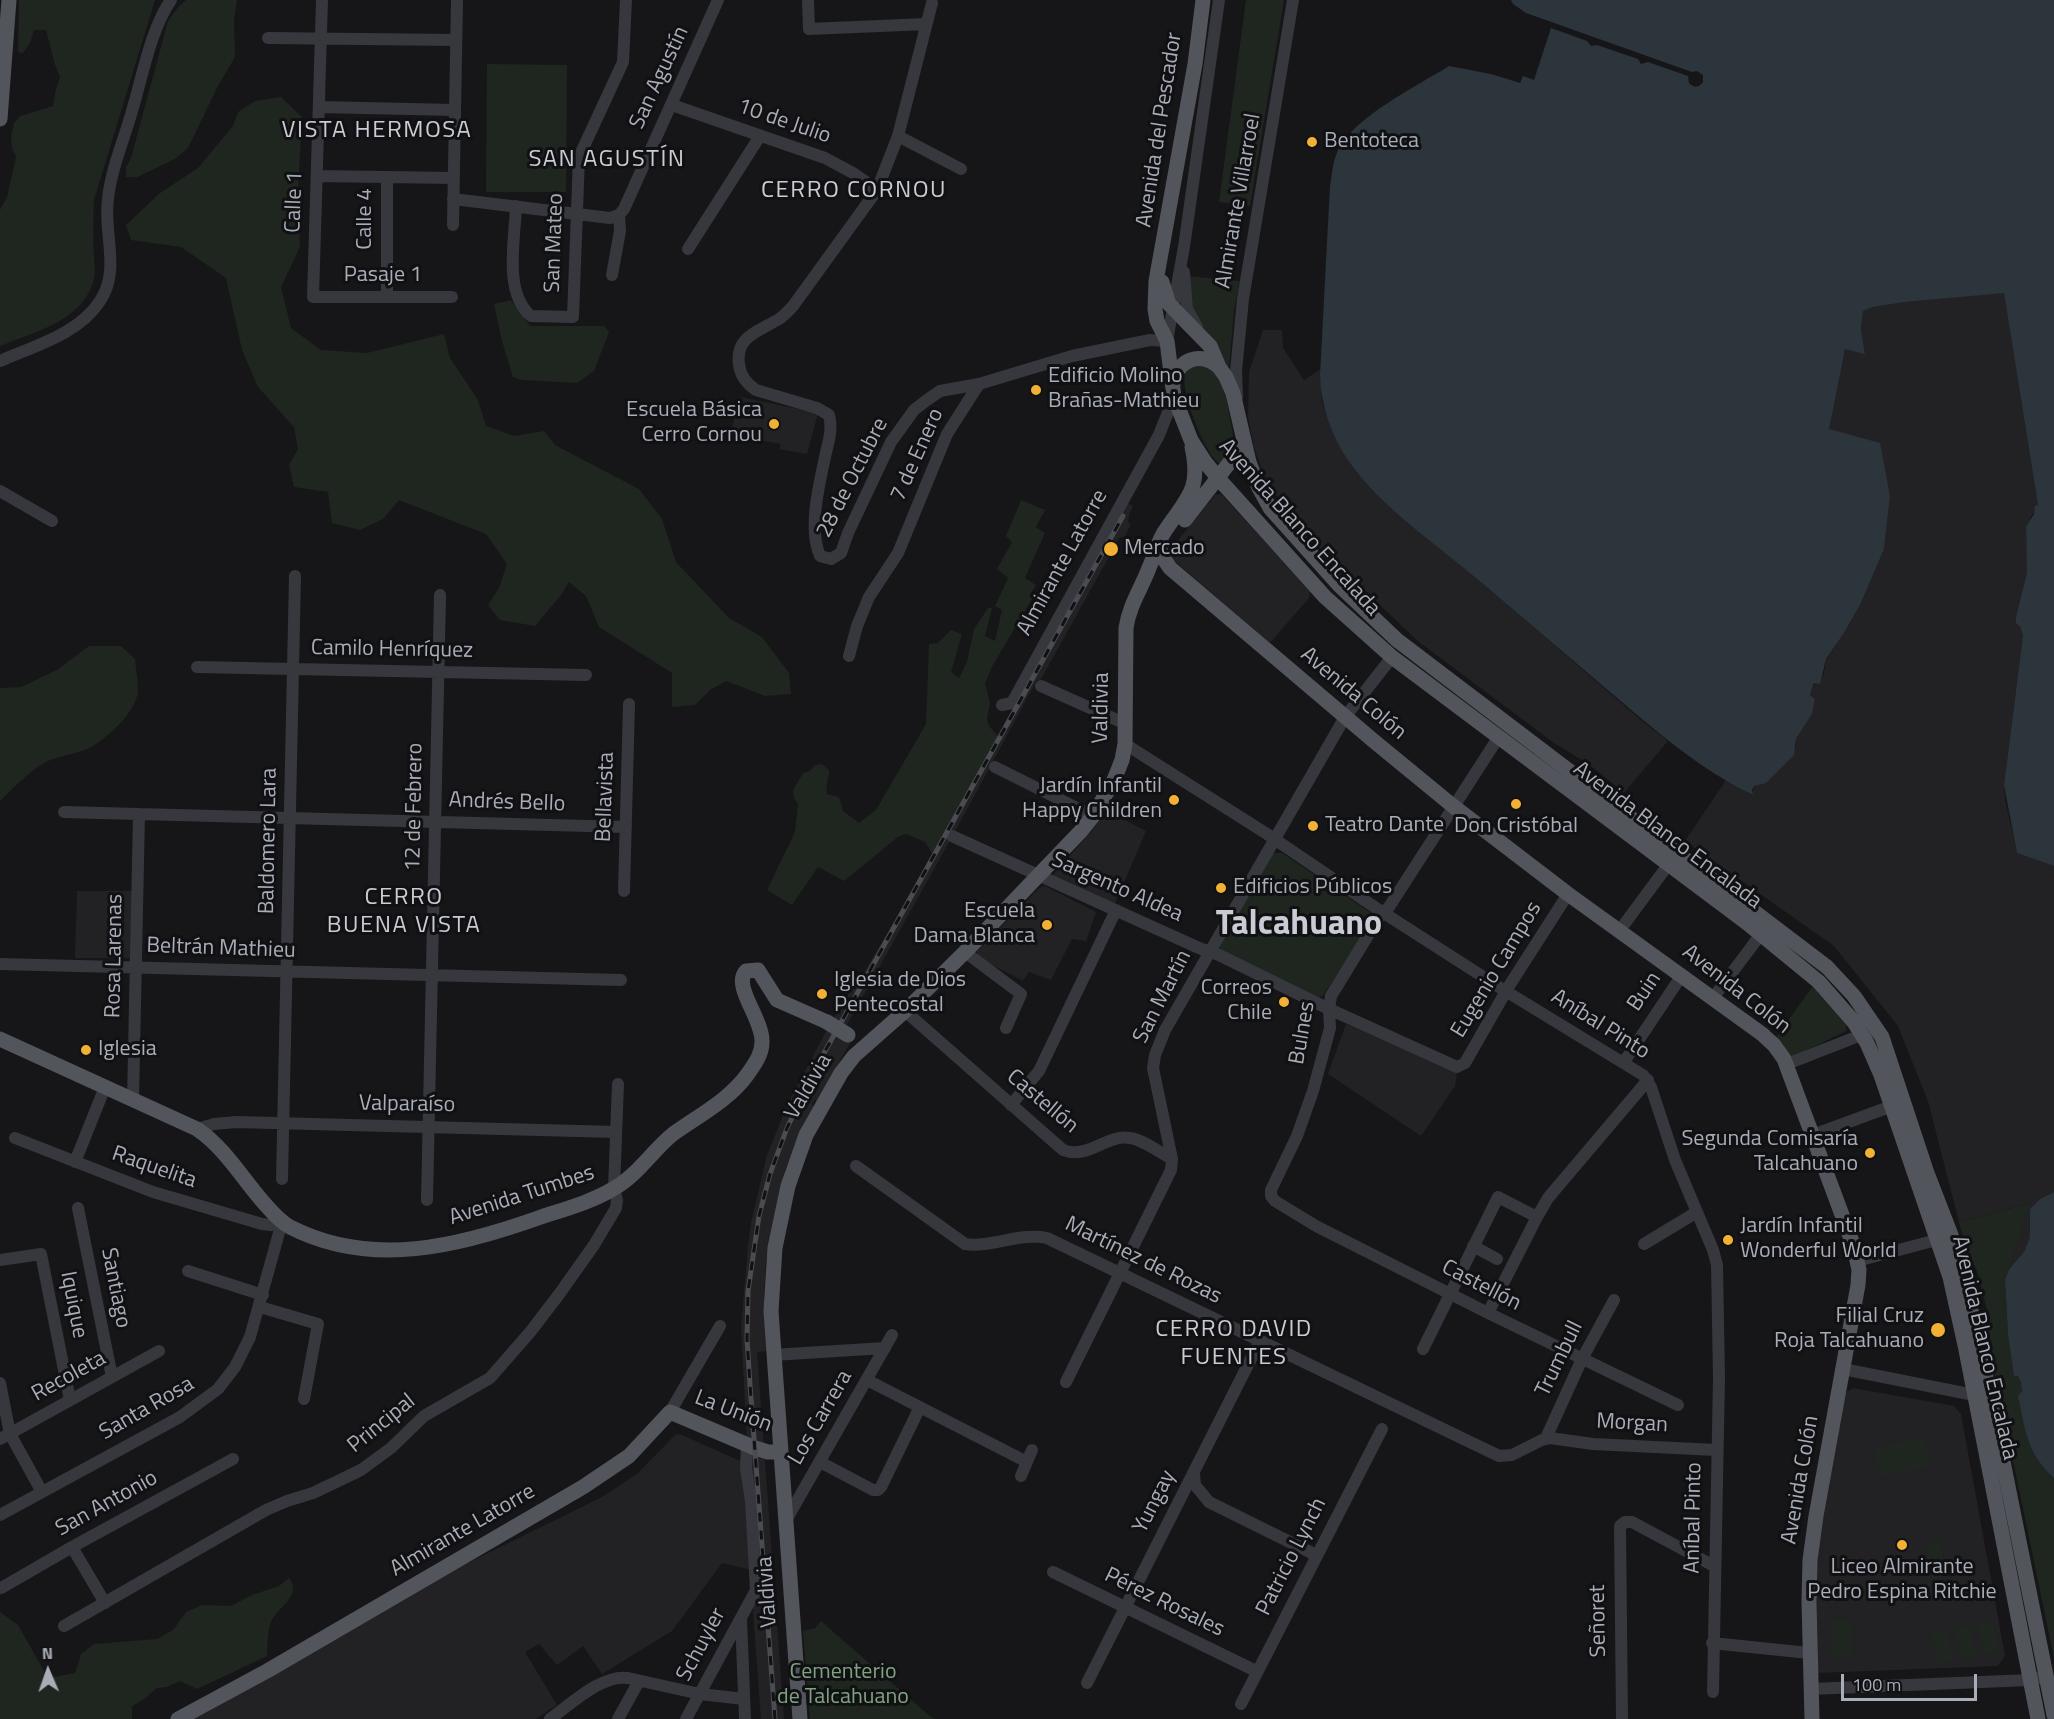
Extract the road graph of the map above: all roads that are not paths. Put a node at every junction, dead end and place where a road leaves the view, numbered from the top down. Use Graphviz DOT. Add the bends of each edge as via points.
graph roads {
  1 [pos="9,0"];
  2 [pos="171,0"];
  3 [pos="322,0"];
  4 [pos="457,0"];
  5 [pos="626,0"];
  6 [pos="718,0"];
  7 [pos="808,0"];
  8 [pos="1219,0"];
  9 [pos="1293,0"];
  10 [pos="1202,1"];
  11 [pos="932,3"];
  12 [pos="926,24"];
  13 [pos="268,38"];
  14 [pos="321,38"];
  15 [pos="456,40"];
  16 [pos="672,105"];
  17 [pos="319,107"];
  18 [pos="455,110"];
  19 [pos="0,118"];
  20 [pos="760,136"];
  21 [pos="898,136"];
  22 [pos="961,169"];
  23 [pos="317,176"];
  24 [pos="387,177"];
  25 [pos="454,178"];
  26 [pos="877,190"];
  27 [pos="453,199"];
  28 [pos="516,206"];
  29 [pos="577,214"];
  30 [pos="619,215"];
  31 [pos="453,225"];
  32 [pos="1184,247"];
  33 [pos="688,249"];
  34 [pos="1160,267"];
  35 [pos="612,275"];
  36 [pos="314,297"];
  37 [pos="387,297"];
  38 [pos="452,297"];
  39 [pos="1173,310"];
  40 [pos="1167,341"];
  41 [pos="1210,346"];
  42 [pos="0,361"];
  43 [pos="1219,367"];
  44 [pos="979,384"];
  45 [pos="1173,392"];
  46 [pos="1237,410"];
  47 [pos="1181,418"];
  48 [pos="1159,435"];
  49 [pos="1191,440"];
  50 [pos="1244,444"];
  51 [pos="1218,478"];
  52 [pos="0,491"];
  53 [pos="52,521"];
  54 [pos="1160,550"];
  55 [pos="295,576"];
  56 [pos="440,595"];
  57 [pos="1413,651"];
  58 [pos="849,656"];
  59 [pos="1392,657"];
  60 [pos="197,667"];
  61 [pos="294,669"];
  62 [pos="439,672"];
  63 [pos="586,675"];
  64 [pos="1041,686"];
  65 [pos="629,704"];
  66 [pos="1002,705"];
  67 [pos="1345,717"];
  68 [pos="1500,718"];
  69 [pos="1126,724"];
  70 [pos="1498,738"];
  71 [pos="1125,744"];
  72 [pos="996,767"];
  73 [pos="1453,806"];
  74 [pos="64,812"];
  75 [pos="139,814"];
  76 [pos="1093,816"];
  77 [pos="290,818"];
  78 [pos="435,822"];
  79 [pos="626,827"];
  80 [pos="952,836"];
  81 [pos="1274,840"];
  82 [pos="1691,864"];
  83 [pos="1668,865"];
  84 [pos="1038,876"];
  85 [pos="624,891"];
  86 [pos="1568,894"];
  87 [pos="1116,910"];
  88 [pos="1384,913"];
  89 [pos="1762,918"];
  90 [pos="1620,930"];
  91 [pos="1761,934"];
  92 [pos="965,952"];
  93 [pos="1209,952"];
  94 [pos="0,964"];
  95 [pos="136,967"];
  96 [pos="287,972"];
  97 [pos="1682,975"];
  98 [pos="432,977"];
  99 [pos="621,980"];
  100 [pos="1506,992"];
  101 [pos="1713,998"];
  102 [pos="1329,1009"];
  103 [pos="904,1011"];
  104 [pos="1870,1026"];
  105 [pos="1006,1028"];
  106 [pos="0,1039"];
  107 [pos="866,1046"];
  108 [pos="1624,1062"];
  109 [pos="1787,1064"];
  110 [pos="1460,1067"];
  111 [pos="1648,1080"];
  112 [pos="618,1084"];
  113 [pos="105,1088"];
  114 [pos="133,1100"];
  115 [pos="1011,1105"];
  116 [pos="1892,1106"];
  117 [pos="283,1124"];
  118 [pos="429,1127"];
  119 [pos="197,1129"];
  120 [pos="616,1132"];
  121 [pos="1813,1135"];
  122 [pos="15,1138"];
  123 [pos="1172,1159"];
  124 [pos="75,1162"];
  125 [pos="856,1166"];
  126 [pos="282,1179"];
  127 [pos="614,1189"];
  128 [pos="1270,1196"];
  129 [pos="426,1200"];
  130 [pos="78,1208"];
  131 [pos="1696,1212"];
  132 [pos="1537,1217"];
  133 [pos="282,1222"];
  134 [pos="1945,1238"];
  135 [pos="1644,1244"];
  136 [pos="1473,1246"];
  137 [pos="1497,1259"];
  138 [pos="0,1260"];
  139 [pos="1857,1261"];
  140 [pos="188,1271"];
  141 [pos="1121,1272"];
  142 [pos="1450,1294"];
  143 [pos="1614,1299"];
  144 [pos="261,1301"];
  145 [pos="1488,1314"];
  146 [pos="720,1326"];
  147 [pos="892,1335"];
  148 [pos="1260,1341"];
  149 [pos="885,1348"];
  150 [pos="1423,1349"];
  151 [pos="159,1351"];
  152 [pos="773,1355"];
  153 [pos="1582,1359"];
  154 [pos="1843,1369"];
  155 [pos="112,1377"];
  156 [pos="867,1380"];
  157 [pos="1066,1382"];
  158 [pos="0,1383"];
  159 [pos="1974,1395"];
  160 [pos="304,1399"];
  161 [pos="70,1400"];
  162 [pos="1678,1406"];
  163 [pos="920,1407"];
  164 [pos="670,1412"];
  165 [pos="1382,1429"];
  166 [pos="5,1436"];
  167 [pos="1546,1438"];
  168 [pos="747,1445"];
  169 [pos="1716,1450"];
  170 [pos="780,1452"];
  171 [pos="233,1459"];
  172 [pos="820,1462"];
  173 [pos="1194,1471"];
  174 [pos="1021,1476"];
  175 [pos="42,1492"];
  176 [pos="0,1515"];
  177 [pos="785,1522"];
  178 [pos="72,1547"];
  179 [pos="1316,1555"];
  180 [pos="1714,1566"];
  181 [pos="1053,1572"];
  182 [pos="1,1588"];
  183 [pos="105,1603"];
  184 [pos="1125,1607"];
  185 [pos="741,1617"];
  186 [pos="64,1626"];
  187 [pos="1712,1643"];
  188 [pos="1809,1653"];
  189 [pos="1256,1671"];
  190 [pos="2046,1677"];
  191 [pos="2030,1680"];
  192 [pos="639,1681"];
  193 [pos="1087,1683"];
  194 [pos="1811,1689"];
  195 [pos="1713,1692"];
  196 [pos="700,1694"];
  197 [pos="744,1699"];
  198 [pos="1240,1704"];
  199 [pos="2054,1714"];
  200 [pos="178,1719"];
  201 [pos="550,1719"];
  202 [pos="618,1719"];
  203 [pos="686,1719"];
  204 [pos="745,1719"];
  205 [pos="800,1719"];
  206 [pos="1622,1719"];
  207 [pos="1812,1719"];
  208 [pos="2038,1719"];
  1 -- 19 [label="main road"];
  2 -- 42 [label="street" via="156,31 109,191 111,266 105,293 88,316 72,328"];
  3 -- 14 [label="street, Calle 1"];
  4 -- 15 [label="street"];
  5 -- 29 [label="street, San Mateo" via="624,58 580,152"];
  6 -- 16 [label="street, San Agustín"];
  7 -- 12 [label="street" via="809,28"];
  8 -- 32 [label="street"];
  9 -- 46 [label="street, Almirante Villarroel" via="1243,299 1236,371"];
  10 -- 34 [label="main road, Avenida del Pescador"];
  11 -- 12 [label="street, 28 de Octubre"];
  12 -- 21 [label="street, 28 de Octubre"];
  13 -- 14 [label="street"];
  14 -- 15 [label="street"];
  14 -- 17 [label="street, Calle 1"];
  15 -- 18 [label="street"];
  16 -- 20 [label="street, 10 de Julio"];
  16 -- 30 [label="street, San Agustín"];
  17 -- 18 [label="street"];
  17 -- 23 [label="street, Calle 1"];
  18 -- 25 [label="street"];
  20 -- 26 [label="street, 10 de Julio" via="833,162"];
  20 -- 33 [label="street"];
  21 -- 22 [label="street"];
  21 -- 26 [label="street, 28 de Octubre"];
  23 -- 24 [label="street"];
  23 -- 36 [label="street, Calle 1"];
  24 -- 25 [label="street"];
  24 -- 37 [label="street, Calle 4"];
  25 -- 27 [label="street"];
  26 -- 44 [label="street, 28 de Octubre" via="793,306 746,338 739,351 741,372 756,390 829,415 831,432 816,516 820,556 831,559 841,553 891,442 914,410 940,392"];
  27 -- 28 [label="street"];
  27 -- 31 [label="street"];
  28 -- 29 [label="street"];
  28 -- 29 [label="street, San Mateo" via="513,279 518,299 531,316 573,317"];
  29 -- 30 [label="street" via="610,218"];
  30 -- 35 [label="street, San Agustín"];
  32 -- 39 [label="street"];
  32 -- 41 [label="street" via="1187,309"];
  34 -- 39 [label="main road" via="1163,293"];
  34 -- 40 [label="main road, Avenida del Pescador" via="1155,309"];
  36 -- 37 [label="street, Pasaje 1"];
  37 -- 38 [label="street, Pasaje 1"];
  39 -- 40 [label="street, Avenida Blanco Encalada"];
  39 -- 41 [label="main road, Avenida Blanco Encalada"];
  40 -- 44 [label="street" via="1150,340 1072,356"];
  40 -- 45 [label="main road, Avenida Blanco Encalada"];
  41 -- 43 [label="main road, Avenida Blanco Encalada"];
  43 -- 45 [label="main road" via="1205,359 1184,362 1174,375"];
  43 -- 46 [label="main road, Avenida Blanco Encalada"];
  44 -- 58 [label="street, 7 de Enero" via="946,434 898,553 869,597"];
  45 -- 47 [label="main road, Avenida Blanco Encalada"];
  45 -- 48 [label="street, Almirante Latorre"];
  46 -- 50 [label="main road, Avenida Blanco Encalada"];
  47 -- 48 [label="street, Almirante Latorre"];
  47 -- 49 [label="main road, Avenida Blanco Encalada"];
  48 -- 66 [label="street, Almirante Latorre" via="1012,704"];
  49 -- 51 [label="main road, Avenida Blanco Encalada"];
  49 -- 54 [label="main road, Valdivia" via="1195,484"];
  50 -- 51 [label="main road, Valdivia"];
  50 -- 57 [label="main road, Avenida Blanco Encalada" via="1259,488 1277,517 1355,601"];
  51 -- 54 [label="main road, Valdivia"];
  51 -- 59 [label="main road, Avenida Blanco Encalada" via="1325,597"];
  52 -- 53 [label="street"];
  54 -- 67 [label="main road, Avenida Colón" via="1174,572"];
  54 -- 69 [label="main road, Valdivia" via="1129,611"];
  55 -- 61 [label="street, Baldomero Lara"];
  56 -- 62 [label="street, 12 de Febrero"];
  57 -- 59 [label="main road"];
  57 -- 68 [label="main road, Avenida Blanco Encalada"];
  59 -- 67 [label="street, San Martín"];
  59 -- 70 [label="main road, Avenida Blanco Encalada"];
  60 -- 61 [label="street, Camilo Henríquez"];
  61 -- 62 [label="street, Camilo Henríquez"];
  61 -- 77 [label="street, Baldomero Lara"];
  62 -- 63 [label="street, Camilo Henríquez"];
  62 -- 78 [label="street, 12 de Febrero"];
  64 -- 69 [label="street"];
  65 -- 79 [label="street, Bellavista"];
  67 -- 73 [label="main road, Avenida Colón"];
  67 -- 81 [label="street, San Martín"];
  68 -- 70 [label="main road"];
  68 -- 82 [label="main road, Avenida Blanco Encalada"];
  69 -- 71 [label="main road, Valdivia"];
  70 -- 73 [label="street, Bulnes"];
  70 -- 83 [label="main road, Avenida Blanco Encalada"];
  71 -- 76 [label="main road, Valdivia" via="1118,770"];
  71 -- 81 [label="street, Aníbal Pinto"];
  72 -- 76 [label="street"];
  73 -- 86 [label="main road, Avenida Colón"];
  73 -- 88 [label="street, Bulnes"];
  74 -- 75 [label="street, Andrés Bello"];
  75 -- 77 [label="street, Andrés Bello"];
  75 -- 95 [label="street, Rosa Larenas"];
  76 -- 84 [label="main road, Valdivia"];
  77 -- 78 [label="street, Andrés Bello"];
  77 -- 96 [label="street, Baldomero Lara"];
  78 -- 79 [label="street, Andrés Bello"];
  78 -- 98 [label="street, 12 de Febrero"];
  79 -- 85 [label="street, Bellavista"];
  80 -- 84 [label="street, Sargento Aldea"];
  81 -- 88 [label="street, Aníbal Pinto"];
  81 -- 93 [label="street, San Martín"];
  82 -- 83 [label="main road"];
  82 -- 89 [label="main road, Avenida Blanco Encalada"];
  83 -- 90 [label="street"];
  83 -- 91 [label="main road, Avenida Blanco Encalada"];
  84 -- 87 [label="street, Sargento Aldea"];
  84 -- 92 [label="main road, Valdivia"];
  86 -- 90 [label="main road, Avenida Colón"];
  86 -- 100 [label="street, Eugenio Campos"];
  87 -- 93 [label="street, Sargento Aldea"];
  87 -- 115 [label="street" via="1039,1071"];
  88 -- 100 [label="street, Aníbal Pinto"];
  88 -- 102 [label="street, Bulnes" via="1331,996"];
  89 -- 91 [label="main road"];
  89 -- 104 [label="main road, Avenida Blanco Encalada" via="1847,987"];
  90 -- 97 [label="main road, Avenida Colón"];
  91 -- 101 [label="street"];
  91 -- 104 [label="main road, Avenida Blanco Encalada"];
  92 -- 103 [label="main road, Valdivia"];
  92 -- 105 [label="street" via="1020,993"];
  93 -- 102 [label="street, Sargento Aldea"];
  93 -- 123 [label="street, San Martín" via="1168,1023 1153,1061"];
  94 -- 95 [label="street, Beltrán Mathieu"];
  95 -- 96 [label="street, Beltrán Mathieu"];
  95 -- 114 [label="street, Rosa Larenas"];
  96 -- 98 [label="street, Beltrán Mathieu"];
  96 -- 117 [label="street, Baldomero Lara"];
  97 -- 101 [label="main road, Avenida Colón"];
  97 -- 108 [label="street, Buin"];
  98 -- 99 [label="street, Beltrán Mathieu"];
  98 -- 118 [label="street, 12 de Febrero"];
  100 -- 108 [label="street, Aníbal Pinto"];
  100 -- 110 [label="street, Eugenio Campos"];
  101 -- 109 [label="main road, Avenida Colón" via="1768,1039"];
  102 -- 110 [label="street, Sargento Aldea"];
  102 -- 128 [label="street, Bulnes" via="1330,1028 1310,1100"];
  103 -- 107 [label="main road, Valdivia"];
  103 -- 115 [label="street, Castellón"];
  104 -- 109 [label="street"];
  104 -- 116 [label="main road, Avenida Blanco Encalada" via="1873,1055"];
  104 -- 134 [label="main road, Avenida Blanco Encalada" via="1886,1047"];
  106 -- 113 [label="main road, Avenida Tumbes"];
  107 -- 127 [label="main road, Avenida Tumbes, bridge" via="827,1022 781,1003 758,970 747,971 742,977 742,988 762,1033 761,1051 754,1066 736,1088 663,1143"];
  107 -- 152 [label="main road, Valdivia" via="846,1065 811,1125 788,1186 773,1264"];
  108 -- 111 [label="street, Aníbal Pinto"];
  109 -- 121 [label="main road, Avenida Colón"];
  111 -- 131 [label="street, Aníbal Pinto"];
  111 -- 132 [label="street" via="1558,1185"];
  112 -- 120 [label="street"];
  113 -- 114 [label="main road, Avenida Tumbes"];
  113 -- 124 [label="street"];
  114 -- 119 [label="main road, Avenida Tumbes"];
  115 -- 123 [label="street, Castellón" via="1067,1151 1083,1152 1128,1137"];
  116 -- 121 [label="street"];
  116 -- 134 [label="main road, Avenida Blanco Encalada"];
  117 -- 118 [label="street, Valparaíso"];
  117 -- 119 [label="street, Valparaíso" via="225,1122"];
  117 -- 126 [label="street, Baldomero Lara"];
  118 -- 120 [label="street, Valparaíso"];
  118 -- 129 [label="street, 12 de Febrero"];
  119 -- 133 [label="main road, Avenida Tumbes" via="222,1150"];
  120 -- 127 [label="street"];
  121 -- 139 [label="main road, Avenida Colón"];
  122 -- 124 [label="street, Raquelita"];
  123 -- 141 [label="street, San Martín" via="1170,1173"];
  124 -- 133 [label="street, Raquelita" via="180,1201 262,1224"];
  125 -- 141 [label="street, Martínez de Rozas" via="965,1244 1040,1236"];
  127 -- 133 [label="main road, Avenida Tumbes" via="512,1228 411,1250 371,1250 340,1244"];
  127 -- 183 [label="street, Principal" via="616,1208 594,1245 531,1331 490,1378 424,1416 361,1470 266,1510"];
  128 -- 142 [label="street, Castellón" via="1316,1226"];
  130 -- 155 [label="street, Santiago"];
  131 -- 135 [label="street"];
  131 -- 169 [label="street, Aníbal Pinto" via="1717,1265"];
  132 -- 136 [label="street" via="1498,1197"];
  132 -- 145 [label="street"];
  133 -- 144 [label="street, Santa Rosa"];
  134 -- 139 [label="street"];
  134 -- 159 [label="main road, Avenida Blanco Encalada"];
  134 -- 190 [label="main road, Avenida Blanco Encalada" via="1977,1337"];
  136 -- 137 [label="street"];
  136 -- 142 [label="street"];
  138 -- 161 [label="street, Iquique" via="41,1254"];
  139 -- 154 [label="main road, Avenida Colón" via="1858,1285"];
  140 -- 144 [label="street"];
  141 -- 148 [label="street, Martínez de Rozas"];
  141 -- 157 [label="street, San Martín"];
  142 -- 145 [label="street, Castellón"];
  142 -- 150 [label="street"];
  143 -- 153 [label="street, Trumbull"];
  144 -- 160 [label="street" via="318,1324"];
  144 -- 175 [label="street, Santa Rosa" via="242,1354 218,1389 180,1417"];
  145 -- 153 [label="street, Castellón"];
  146 -- 164 [label="street, Almirante Latorre"];
  147 -- 149 [label="street, Los Carrera"];
  148 -- 167 [label="street, Martínez de Rozas" via="1498,1456 1512,1455"];
  148 -- 173 [label="street, Yungay"];
  149 -- 152 [label="street"];
  149 -- 156 [label="street, Los Carrera"];
  151 -- 155 [label="street, Recoleta"];
  152 -- 170 [label="main road, Valdivia"];
  153 -- 162 [label="street, Castellón"];
  153 -- 167 [label="street, Trumbull"];
  154 -- 159 [label="street"];
  154 -- 188 [label="main road, Avenida Colón" via="1812,1538"];
  155 -- 161 [label="street, Recoleta"];
  156 -- 163 [label="street"];
  156 -- 172 [label="street, Los Carrera"];
  158 -- 166 [label="street"];
  159 -- 191 [label="main road, Avenida Blanco Encalada"];
  161 -- 166 [label="street, Recoleta"];
  163 -- 172 [label="street" via="878,1490"];
  163 -- 174 [label="street" via="1030,1456"];
  164 -- 168 [label="main road, La Unión"];
  164 -- 200 [label="main road, Almirante Latorre" via="629,1456 583,1487"];
  165 -- 179 [label="street, Patricio Lynch"];
  166 -- 175 [label="street"];
  167 -- 169 [label="street, Morgan"];
  168 -- 170 [label="main road, La Unión"];
  168 -- 185 [label="street, Schuyler" via="756,1590"];
  169 -- 180 [label="street, Aníbal Pinto"];
  170 -- 177 [label="main road, Valdivia"];
  171 -- 178 [label="street, San Antonio"];
  172 -- 177 [label="street, Los Carrera"];
  173 -- 179 [label="street" via="1196,1485 1209,1502"];
  173 -- 184 [label="street, Yungay"];
  175 -- 176 [label="street, Santa Rosa"];
  177 -- 205 [label="main road, Valdivia"];
  178 -- 182 [label="street, San Antonio"];
  178 -- 183 [label="street"];
  179 -- 189 [label="street, Patricio Lynch"];
  180 -- 187 [label="street, Aníbal Pinto"];
  180 -- 206 [label="street, Señoret" via="1632,1522 1622,1524"];
  181 -- 184 [label="street, Pérez Rosales"];
  183 -- 186 [label="street, Principal"];
  184 -- 189 [label="street, Pérez Rosales"];
  184 -- 193 [label="street, Yungay"];
  185 -- 196 [label="street, Schuyler"];
  185 -- 197 [label="street"];
  187 -- 188 [label="street"];
  187 -- 195 [label="street, Aníbal Pinto"];
  188 -- 194 [label="main road, Avenida Colón"];
  189 -- 198 [label="street, Patricio Lynch"];
  190 -- 191 [label="street"];
  190 -- 199 [label="main road, Avenida Blanco Encalada"];
  191 -- 194 [label="street"];
  191 -- 208 [label="main road, Avenida Blanco Encalada"];
  192 -- 196 [label="street"];
  192 -- 201 [label="street" via="610,1679"];
  192 -- 202 [label="street"];
  194 -- 207 [label="main road, Avenida Colón"];
  196 -- 197 [label="street"];
  196 -- 203 [label="street, Schuyler"];
  197 -- 204 [label="street"];
}
